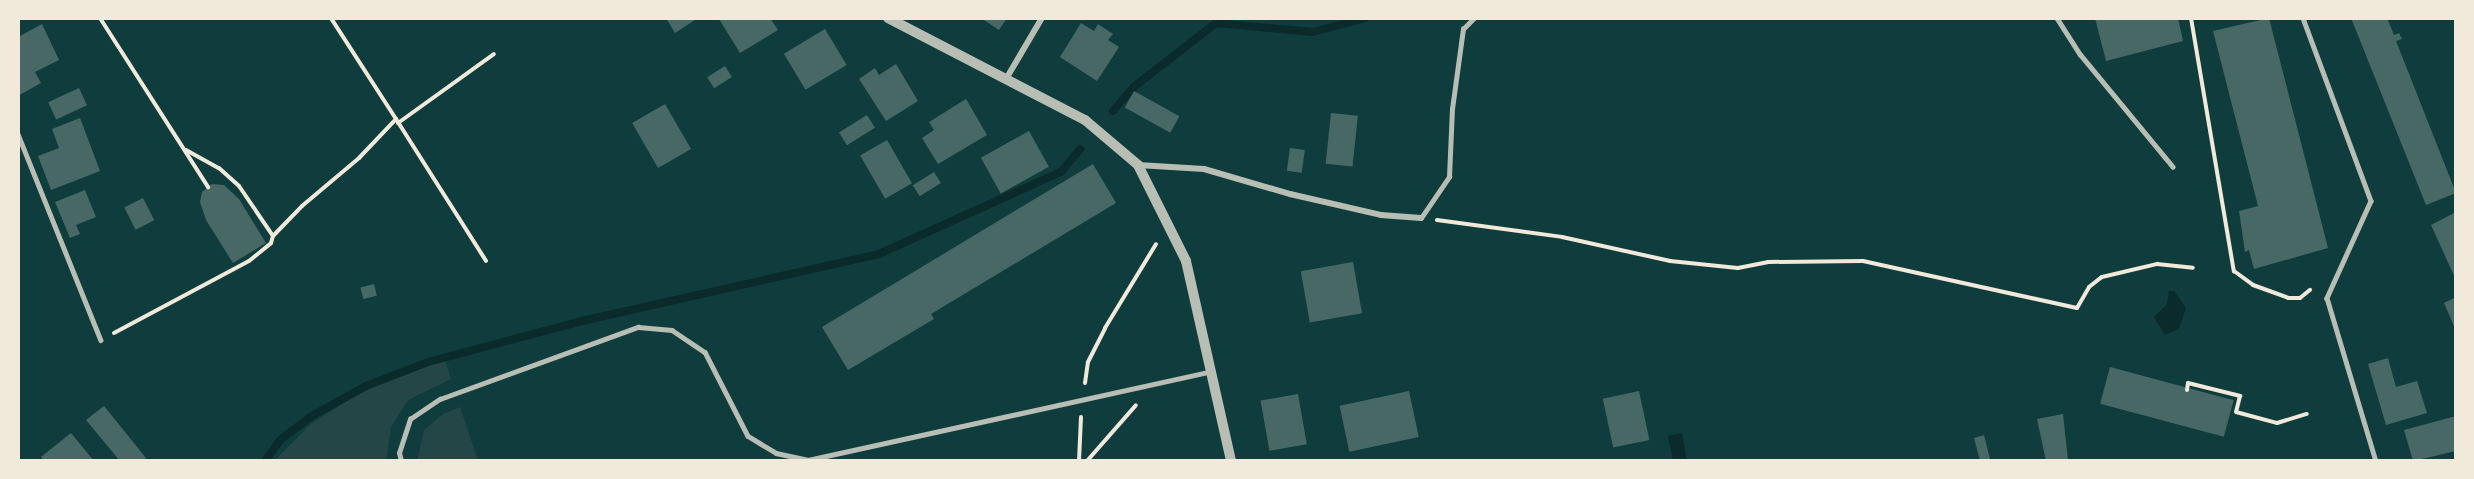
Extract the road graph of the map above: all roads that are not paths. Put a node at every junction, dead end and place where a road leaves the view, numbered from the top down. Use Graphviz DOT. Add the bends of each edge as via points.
graph roads {
  1 [pos="888,18"];
  2 [pos="1042,18"];
  3 [pos="1474,18"];
  4 [pos="2057,18"];
  5 [pos="2303,18"];
  6 [pos="1006,79"];
  7 [pos="18,134"];
  8 [pos="1138,165"];
  9 [pos="2173,167"];
  10 [pos="1421,219"];
  11 [pos="101,340"];
  12 [pos="1212,371"];
  13 [pos="401,461"];
  14 [pos="1231,461"];
  15 [pos="2376,461"];
  1 -- 6 [label="street"];
  2 -- 6 [label="street"];
  3 -- 10 [label="lane" via="1462,29 1449,177"];
  4 -- 9 [label="lane" via="2080,54"];
  5 -- 15 [label="lane" via="2371,201 2327,298"];
  6 -- 8 [label="street" via="1085,120"];
  7 -- 11 [label="lane"];
  8 -- 10 [label="street" via="1204,169 1381,215"];
  8 -- 12 [label="street" via="1186,261"];
  12 -- 13 [label="lane" via="808,460 776,453 748,436 705,352 672,330 638,327 440,399 410,419 399,453"];
  12 -- 14 [label="street"];
}
